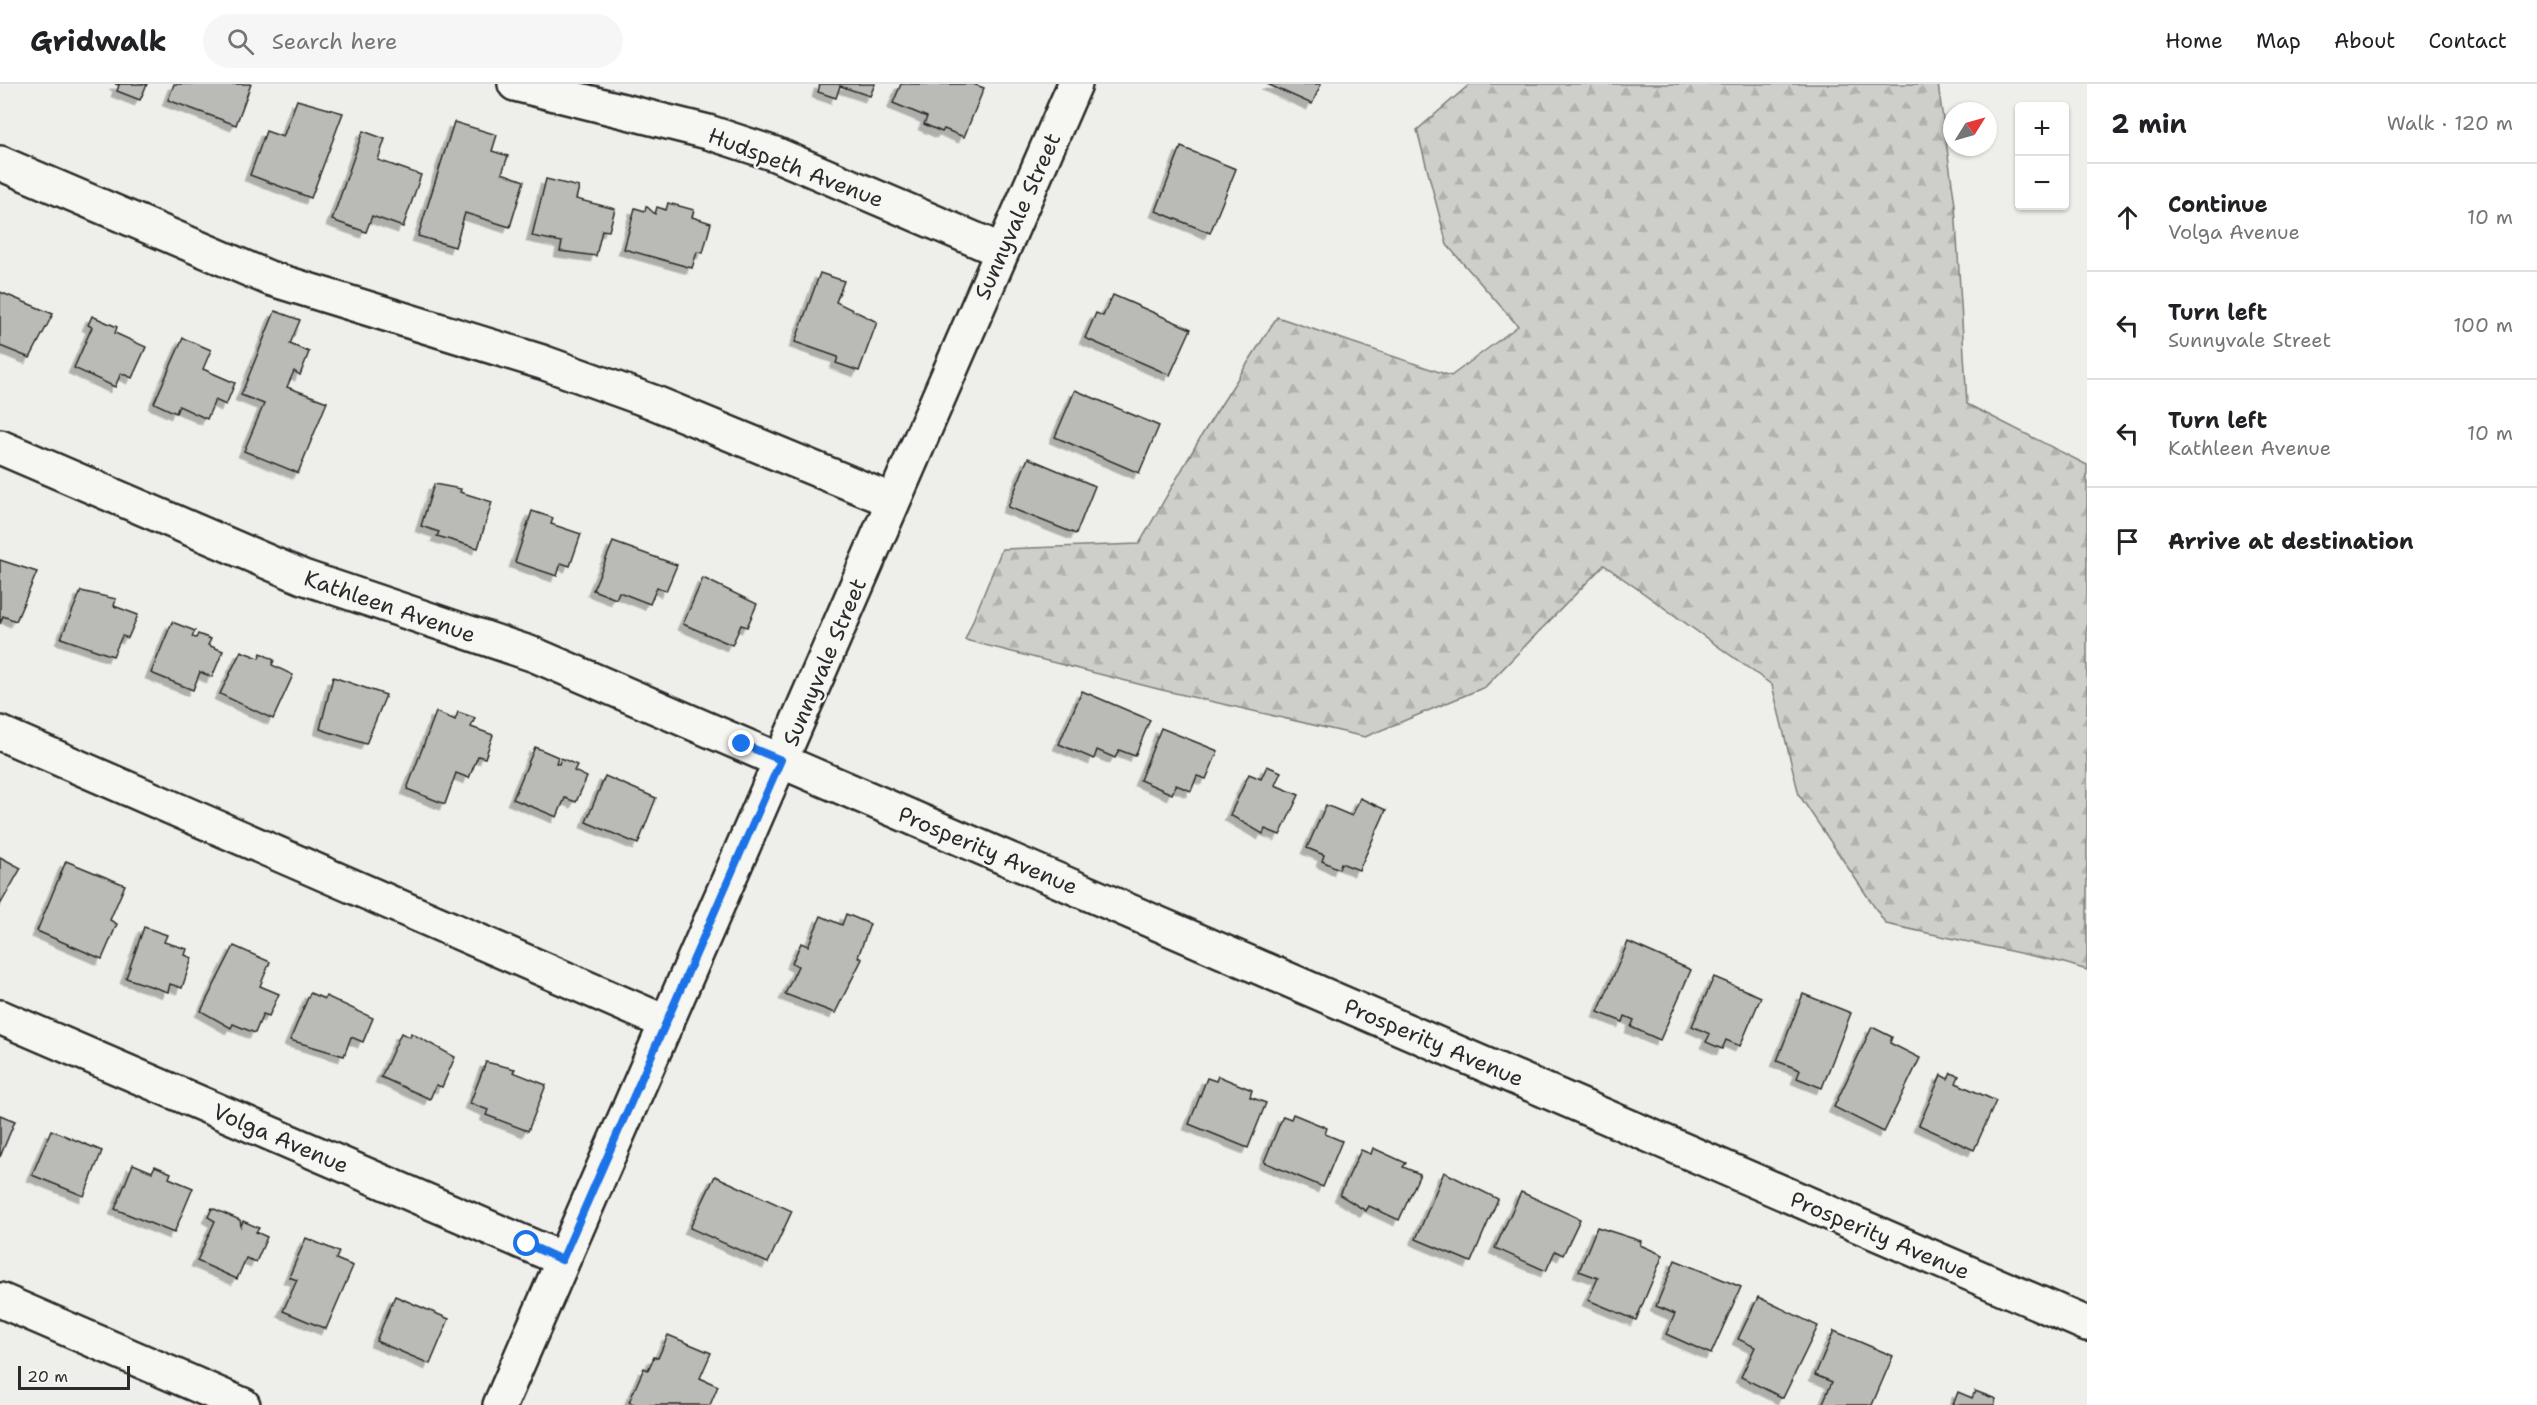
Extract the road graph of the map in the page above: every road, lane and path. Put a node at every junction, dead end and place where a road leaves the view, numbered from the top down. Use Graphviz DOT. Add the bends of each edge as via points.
graph roads {
  1 [pos="515,84"];
  2 [pos="1075,84"];
  3 [pos="0,164"];
  4 [pos="1002,251"];
  5 [pos="0,447"];
  6 [pos="893,501"];
  7 [pos="0,733"];
  8 [pos="781,760"];
  9 [pos="0,1017"];
  10 [pos="667,1023"];
  11 [pos="562,1260"];
  12 [pos="0,1300"];
  13 [pos="2087,1324"];
  14 [pos="243,1405"];
  15 [pos="500,1405"];
  1 -- 4 [label="street, Hudspeth Avenue" via="708,132 775,154"];
  2 -- 4 [label="street, Sunnyvale Street"];
  3 -- 6 [label="street" via="269,278 542,362 642,398"];
  4 -- 6 [label="street, Sunnyvale Street"];
  5 -- 8 [label="street, Kathleen Avenue" via="303,577 535,655"];
  6 -- 8 [label="street, Sunnyvale Street"];
  7 -- 10 [label="street"];
  8 -- 10 [label="street, Sunnyvale Street"];
  8 -- 13 [label="street, Prosperity Avenue"];
  9 -- 11 [label="street, Volga Avenue"];
  10 -- 11 [label="street, Sunnyvale Street"];
  11 -- 15 [label="street, Sunnyvale Street"];
  12 -- 14 [label="street"];
}
